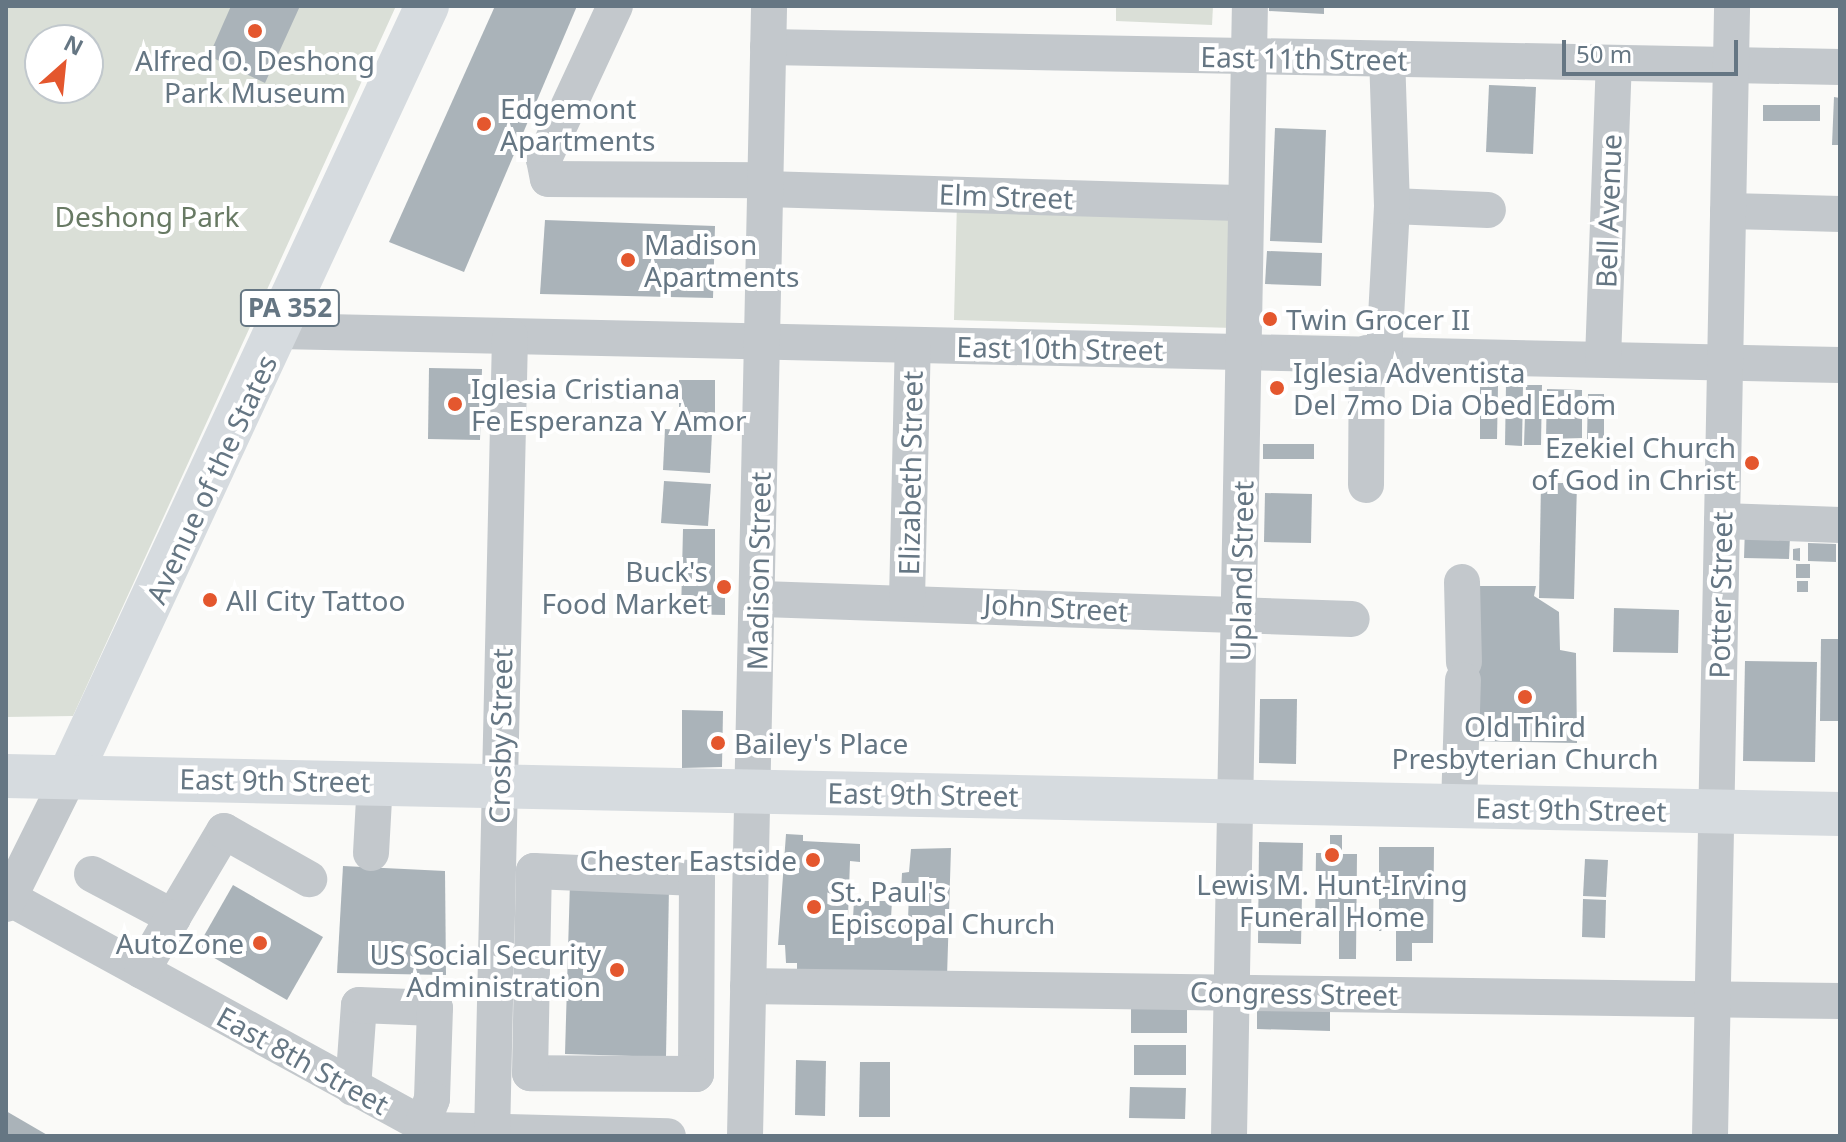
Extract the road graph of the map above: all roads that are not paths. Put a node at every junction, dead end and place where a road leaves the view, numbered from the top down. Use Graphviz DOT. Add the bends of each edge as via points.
graph roads {
  1 [pos="427,6"];
  2 [pos="615,6"];
  3 [pos="769,6"];
  4 [pos="1250,6"];
  5 [pos="1732,6"];
  6 [pos="768,47"];
  7 [pos="1249,57"];
  8 [pos="1387,59"];
  9 [pos="1614,63"];
  10 [pos="1731,65"];
  11 [pos="1840,67"];
  12 [pos="765,185"];
  13 [pos="1246,203"];
  14 [pos="1392,206"];
  15 [pos="1488,210"];
  16 [pos="1728,211"];
  17 [pos="1840,214"];
  18 [pos="279,331"];
  19 [pos="510,336"];
  20 [pos="762,341"];
  21 [pos="913,345"];
  22 [pos="1243,352"];
  23 [pos="1375,353"];
  24 [pos="1603,359"];
  25 [pos="1725,362"];
  26 [pos="1840,365"];
  27 [pos="1366,485"];
  28 [pos="1722,521"];
  29 [pos="1840,525"];
  30 [pos="1462,582"];
  31 [pos="759,599"];
  32 [pos="907,600"];
  33 [pos="1240,615"];
  34 [pos="1352,619"];
  35 [pos="70,775"];
  36 [pos="6,776"];
  37 [pos="229,779"];
  38 [pos="375,782"];
  39 [pos="498,784"];
  40 [pos="752,790"];
  41 [pos="1237,801"];
  42 [pos="1459,806"];
  43 [pos="1716,812"];
  44 [pos="1840,814"];
  45 [pos="224,831"];
  46 [pos="371,853"];
  47 [pos="92,874"];
  48 [pos="309,879"];
  49 [pos="7,901"];
  50 [pos="173,917"];
  51 [pos="495,965"];
  52 [pos="532,965"];
  53 [pos="142,971"];
  54 [pos="696,981"];
  55 [pos="748,984"];
  56 [pos="1235,992"];
  57 [pos="1712,999"];
  58 [pos="1840,1001"];
  59 [pos="353,1088"];
  60 [pos="422,1125"];
  61 [pos="492,1134"];
  62 [pos="668,1136"];
  63 [pos="745,1136"];
  64 [pos="1229,1136"];
  65 [pos="1710,1136"];
  1 -- 18 [label="main road, Avenue of the States / PA 352"];
  2 -- 12 [label="street, Elm Street" via="544,159 548,179"];
  3 -- 6 [label="street, Madison Street"];
  4 -- 7 [label="street, Upland Street"];
  5 -- 10 [label="street, Potter Street"];
  6 -- 7 [label="street, East 11th Street"];
  6 -- 12 [label="street, Madison Street"];
  7 -- 8 [label="street, East 11th Street"];
  7 -- 13 [label="street, Upland Street"];
  8 -- 9 [label="street, East 11th Street"];
  8 -- 14 [label="street"];
  9 -- 10 [label="street, East 11th Street"];
  9 -- 24 [label="street, Bell Avenue"];
  10 -- 11 [label="street, East 11th Street"];
  10 -- 16 [label="street, Potter Street"];
  12 -- 13 [label="street, Elm Street"];
  12 -- 20 [label="street, Madison Street"];
  13 -- 22 [label="street, Upland Street"];
  14 -- 15 [label="street"];
  14 -- 23 [label="street"];
  16 -- 17 [label="street"];
  16 -- 25 [label="street, Potter Street"];
  18 -- 19 [label="street, East 10th Street"];
  18 -- 35 [label="main road, Avenue of the States / PA 352"];
  19 -- 20 [label="street, East 10th Street"];
  19 -- 39 [label="street, Crosby Street"];
  20 -- 21 [label="street, East 10th Street"];
  20 -- 31 [label="street, Madison Street"];
  21 -- 22 [label="street, East 10th Street"];
  21 -- 32 [label="street, Elizabeth Street"];
  22 -- 23 [label="street, East 10th Street"];
  22 -- 33 [label="street, Upland Street"];
  23 -- 24 [label="street, East 10th Street"];
  23 -- 27 [label="street"];
  24 -- 25 [label="street, East 10th Street"];
  25 -- 26 [label="street, East 10th Street"];
  25 -- 28 [label="street, Potter Street"];
  28 -- 29 [label="street"];
  28 -- 43 [label="street, Potter Street"];
  30 -- 42 [label="street"];
  31 -- 32 [label="street, John Street"];
  31 -- 40 [label="street, Madison Street"];
  32 -- 33 [label="street, John Street"];
  33 -- 34 [label="street, John Street"];
  33 -- 41 [label="street, Upland Street"];
  35 -- 36 [label="main road, East 9th Street"];
  35 -- 37 [label="main road, East 9th Street"];
  35 -- 49 [label="street, Avenue of the States"];
  37 -- 38 [label="main road, East 9th Street"];
  37 -- 45 [label="street"];
  38 -- 39 [label="main road, East 9th Street"];
  38 -- 46 [label="street"];
  39 -- 40 [label="main road, East 9th Street"];
  39 -- 51 [label="street, Crosby Street"];
  40 -- 41 [label="main road, East 9th Street"];
  40 -- 55 [label="street, Madison Street"];
  41 -- 42 [label="main road, East 9th Street"];
  41 -- 56 [label="street, Upland Street"];
  42 -- 43 [label="main road, East 9th Street"];
  43 -- 44 [label="main road, East 9th Street"];
  43 -- 57 [label="street, Potter Street"];
  45 -- 48 [label="street"];
  45 -- 50 [label="street"];
  47 -- 50 [label="street"];
  49 -- 53 [label="street, East 8th Street"];
  50 -- 53 [label="street"];
  51 -- 52 [label="street"];
  51 -- 61 [label="street, Crosby Street"];
  52 -- 54 [label="street" via="534,871 697,878"];
  52 -- 54 [label="street" via="530,1073 696,1074"];
  53 -- 59 [label="street, East 8th Street"];
  54 -- 55 [label="street, Congress Street"];
  55 -- 56 [label="street, Congress Street"];
  55 -- 63 [label="street, Madison Street"];
  56 -- 57 [label="street, Congress Street"];
  56 -- 64 [label="street, Upland Street"];
  57 -- 58 [label="street, Congress Street"];
  57 -- 65 [label="street, Potter Street"];
  59 -- 60 [label="street, East 8th Street"];
  59 -- 60 [label="street" via="359,1005 435,1008 432,1099"];
  60 -- 61 [label="street, East 8th Street"];
  61 -- 62 [label="street, East 8th Street"];
}
